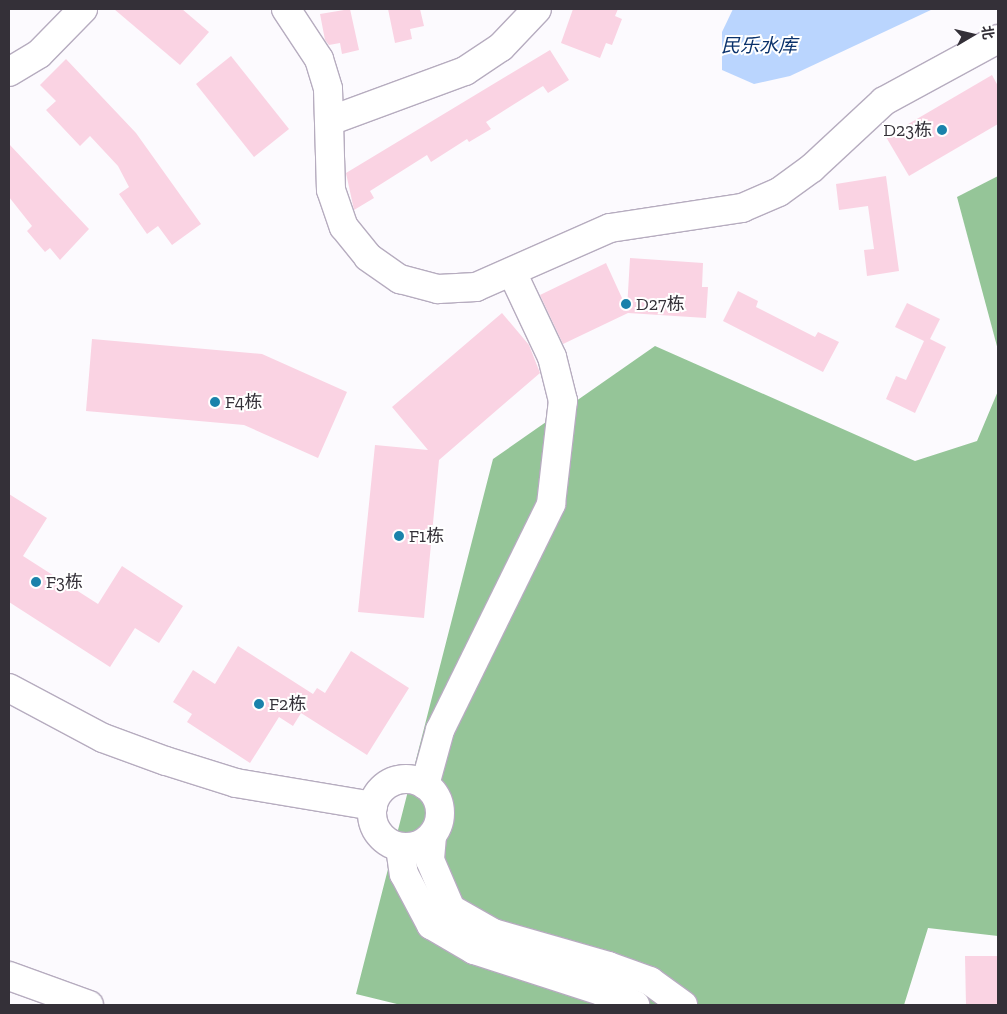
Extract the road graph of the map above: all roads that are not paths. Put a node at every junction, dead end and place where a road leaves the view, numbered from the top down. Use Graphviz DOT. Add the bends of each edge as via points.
graph roads {
  1 [pos="83,9"];
  2 [pos="286,9"];
  3 [pos="537,9"];
  4 [pos="998,39"];
  5 [pos="9,72"];
  6 [pos="332,120"];
  7 [pos="512,272"];
  8 [pos="9,688"];
  9 [pos="425,785"];
  10 [pos="373,806"];
  11 [pos="432,836"];
  12 [pos="400,847"];
  13 [pos="9,976"];
  14 [pos="605,979"];
  15 [pos="90,1005"];
  16 [pos="635,1005"];
  17 [pos="683,1005"];
  1 -- 5 [label="main road" via="39,54"];
  2 -- 6 [label="main road" via="319,59"];
  3 -- 6 [label="main road" via="501,47 465,71"];
  4 -- 7 [label="main road" via="884,101 812,168 779,192 726,211 610,228 559,247"];
  6 -- 7 [label="main road" via="332,190 344,226 368,257 400,278 438,289 476,287"];
  7 -- 9 [label="main road" via="552,357 563,401 551,504 440,730"];
  8 -- 10 [label="main road" via="103,738 166,761 236,783"];
  9 -- 10 [label="main road" via="409,779 392,782"];
  9 -- 11 [label="main road" via="434,793 440,815"];
  10 -- 12 [label="main road" via="378,832"];
  11 -- 12 [label="main road" via="412,847"];
  11 -- 14 [label="main road" via="430,860 450,909 493,933"];
  12 -- 14 [label="main road" via="404,874 431,925 474,950"];
  13 -- 15 [label="main road"];
  14 -- 16 [label="main road"];
  14 -- 17 [label="main road" via="650,981"];
}
